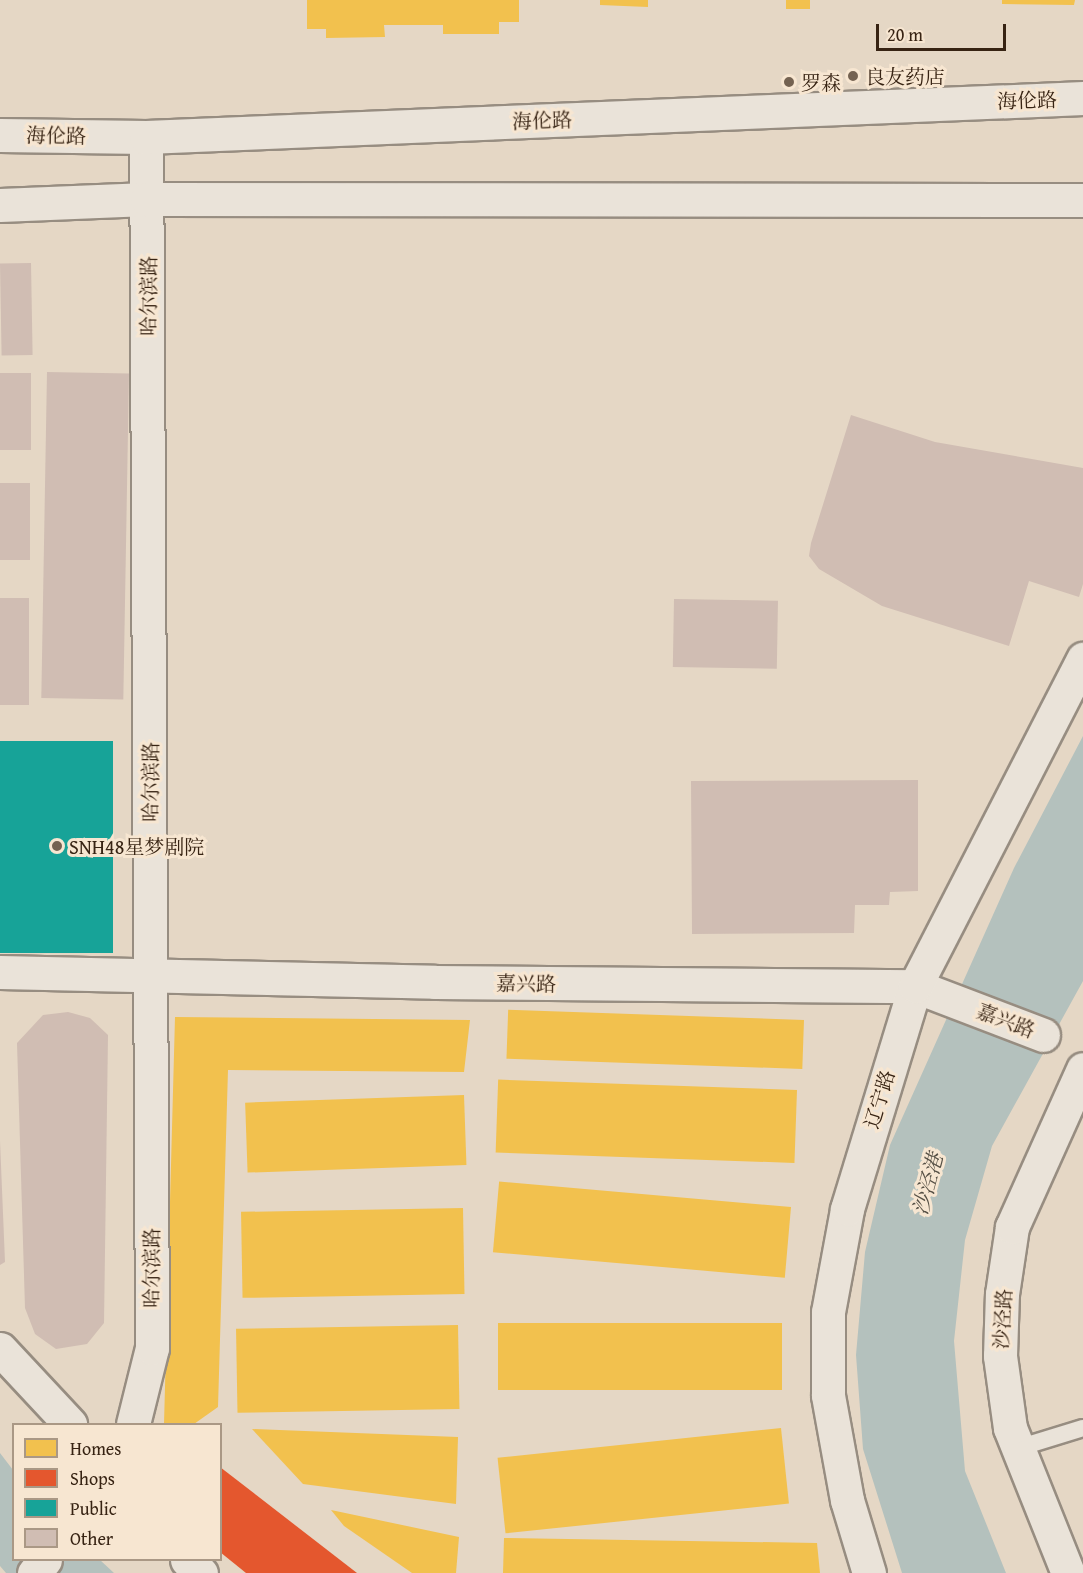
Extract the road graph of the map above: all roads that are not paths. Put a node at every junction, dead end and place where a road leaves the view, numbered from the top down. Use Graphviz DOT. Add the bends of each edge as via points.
graph roads {
  1 [pos="1083,98"];
  2 [pos="0,135"];
  3 [pos="146,136"];
  4 [pos="147,200"];
  5 [pos="1083,200"];
  6 [pos="0,206"];
  7 [pos="1083,659"];
  8 [pos="0,972"];
  9 [pos="151,974"];
  10 [pos="915,986"];
  11 [pos="1043,1035"];
  12 [pos="1083,1069"];
  13 [pos="0,1349"];
  14 [pos="68,1423"];
  15 [pos="133,1423"];
  16 [pos="1083,1428"];
  17 [pos="1017,1448"];
  18 [pos="44,1561"];
  19 [pos="188,1561"];
  20 [pos="34,1573"];
  21 [pos="201,1573"];
  22 [pos="870,1573"];
  23 [pos="1068,1573"];
  1 -- 3 [label="street, 海伦路"];
  2 -- 3 [label="street, 海伦路"];
  3 -- 4 [label="street, 哈尔滨路"];
  4 -- 5 [label="street"];
  4 -- 6 [label="street"];
  4 -- 9 [label="street, 哈尔滨路"];
  7 -- 10 [label="street, 辽宁路"];
  8 -- 9 [label="street, 嘉兴路"];
  9 -- 10 [label="street, 嘉兴路" via="435,982"];
  9 -- 15 [label="street, 哈尔滨路" via="152,1348"];
  10 -- 11 [label="street, 嘉兴路"];
  10 -- 22 [label="street, 辽宁路" via="863,1149 828,1312 828,1395 835,1445"];
  12 -- 17 [label="street, 沙泾路" via="1012,1227 1002,1294 1000,1356 1010,1428"];
  13 -- 14 [label="street"];
  16 -- 17 [label="lane"];
  17 -- 23 [label="street, 沙泾路"];
  18 -- 20 [label="street"];
  19 -- 21 [label="street"];
}
